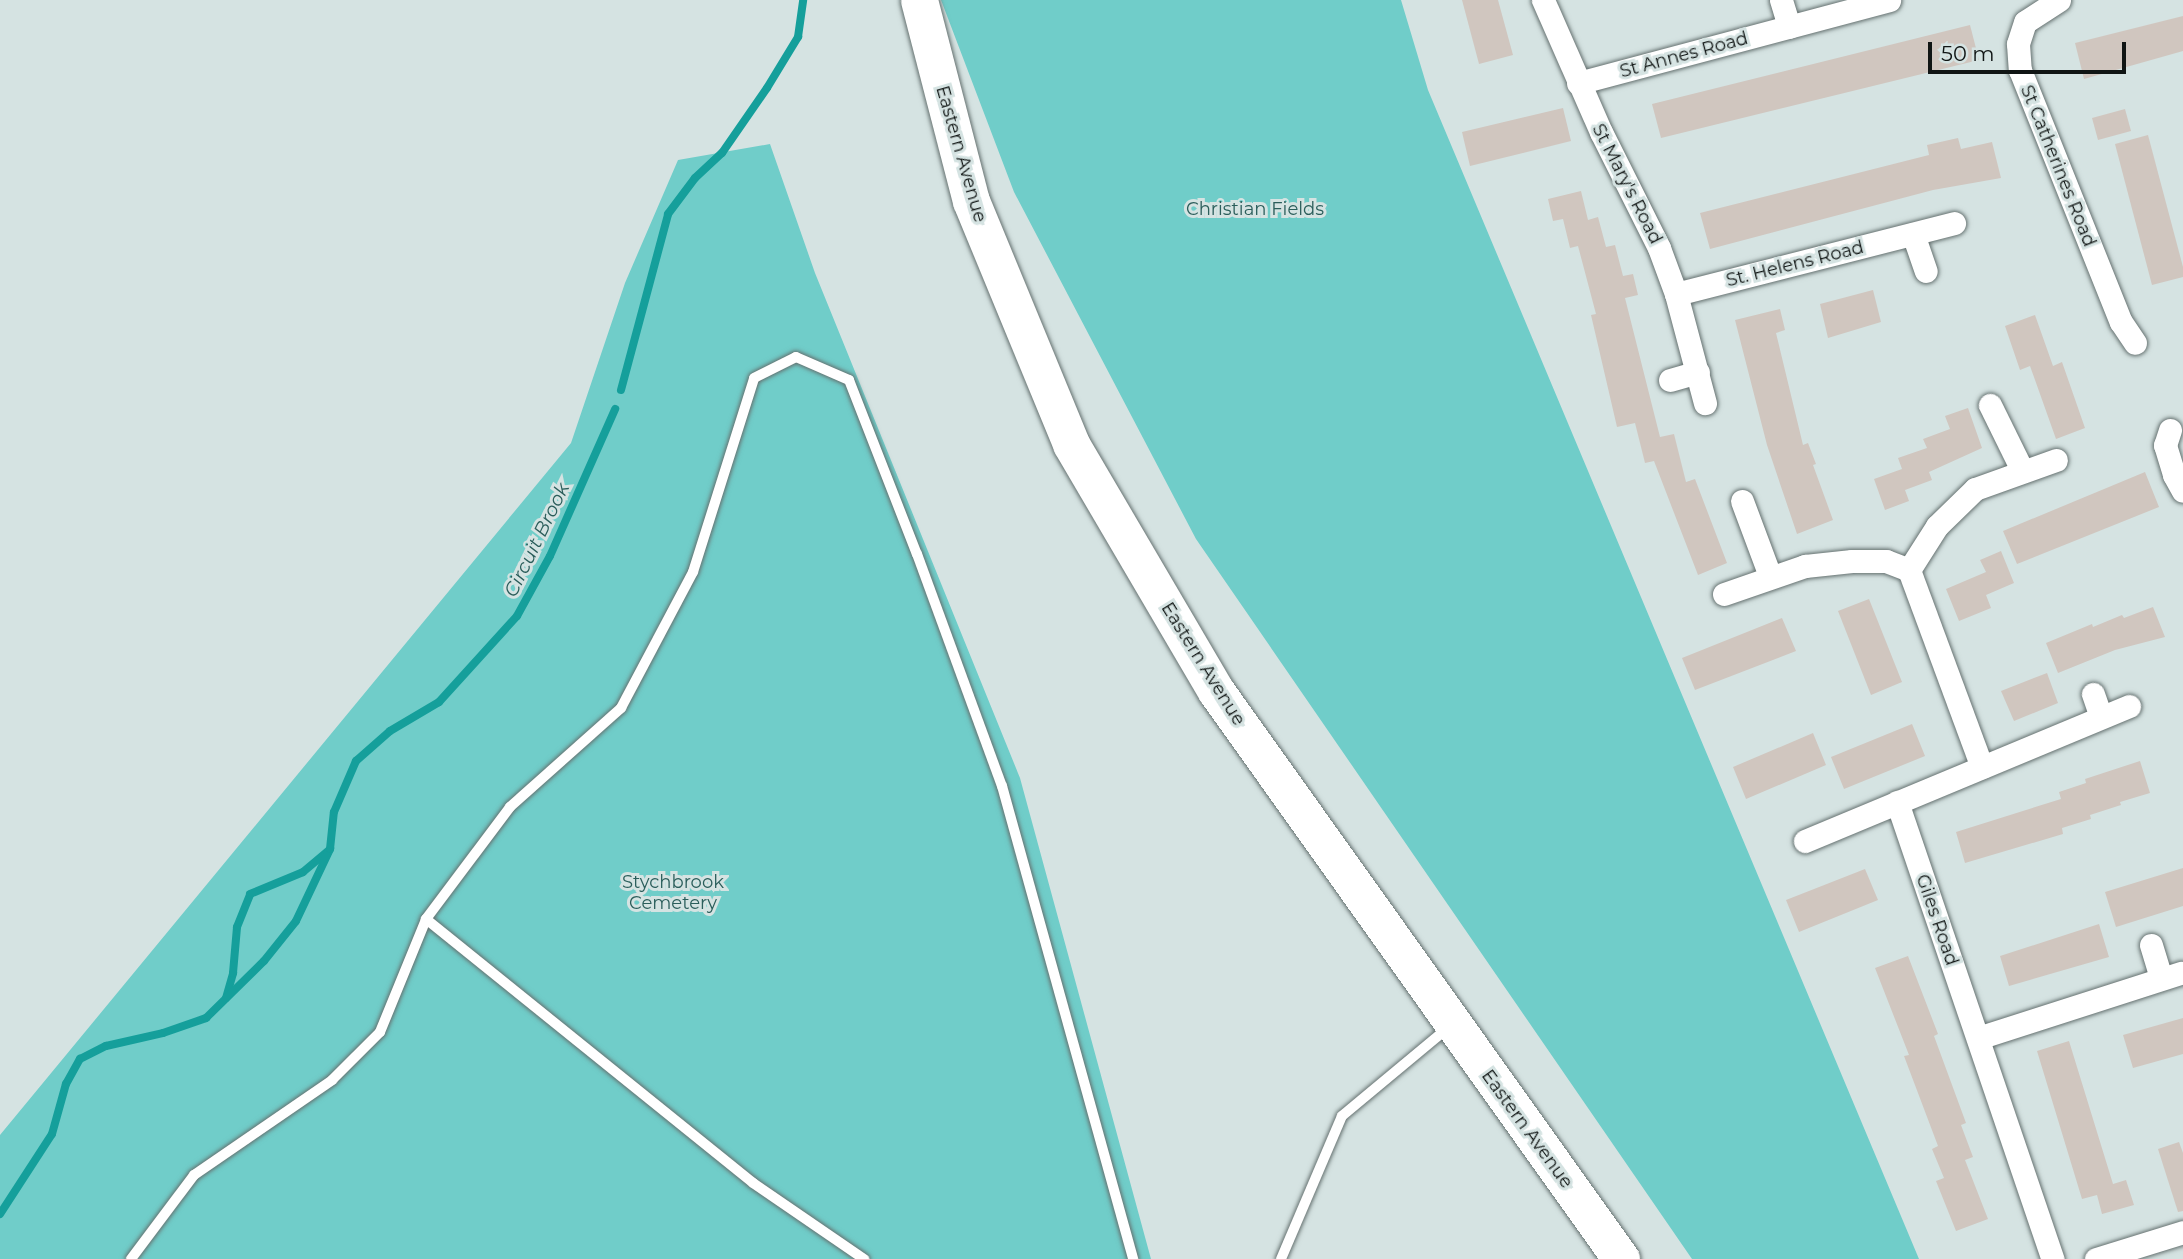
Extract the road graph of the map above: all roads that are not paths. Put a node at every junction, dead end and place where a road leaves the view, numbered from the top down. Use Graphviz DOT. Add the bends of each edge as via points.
graph roads {
  1 [pos="919,0"];
  2 [pos="1543,0"];
  3 [pos="1782,0"];
  4 [pos="1889,0"];
  5 [pos="2059,0"];
  6 [pos="1789,27"];
  7 [pos="1578,83"];
  8 [pos="1954,223"];
  9 [pos="1913,234"];
  10 [pos="1926,271"];
  11 [pos="1676,293"];
  12 [pos="2135,343"];
  13 [pos="1698,372"];
  14 [pos="1670,380"];
  15 [pos="1705,403"];
  16 [pos="1990,405"];
  17 [pos="2170,430"];
  18 [pos="2056,460"];
  19 [pos="2022,470"];
  20 [pos="2183,491"];
  21 [pos="1742,501"];
  22 [pos="1909,569"];
  23 [pos="1770,576"];
  24 [pos="1724,594"];
  25 [pos="2093,694"];
  26 [pos="2129,705"];
  27 [pos="2101,717"];
  28 [pos="1982,767"];
  29 [pos="1897,802"];
  30 [pos="1805,841"];
  31 [pos="426,919"];
  32 [pos="2151,945"];
  33 [pos="2171,975"];
  34 [pos="1451,1025"];
  35 [pos="1978,1038"];
  36 [pos="2183,1232"];
  37 [pos="2121,1255"];
  38 [pos="131,1259"];
  39 [pos="864,1259"];
  40 [pos="1133,1259"];
  41 [pos="1281,1259"];
  42 [pos="1621,1259"];
  43 [pos="2053,1259"];
  44 [pos="2096,1259"];
  1 -- 34 [label="highway, Eastern Avenue" via="971,201 1070,444 1216,691"];
  2 -- 7 [label="street, St Mary's Road"];
  3 -- 6 [label="street"];
  4 -- 6 [label="street, St Annes Road"];
  5 -- 12 [label="street, St Catherines Road" via="2025,22 2018,44 2020,70 2121,322"];
  6 -- 7 [label="street, St Annes Road"];
  7 -- 11 [label="street, St Mary's Road" via="1660,248"];
  8 -- 9 [label="street, St. Helens Road"];
  9 -- 10 [label="street"];
  9 -- 11 [label="street, St. Helens Road"];
  11 -- 13 [label="street, St Mary's Road"];
  13 -- 14 [label="street"];
  13 -- 15 [label="street, St Mary's Road"];
  16 -- 19 [label="street"];
  17 -- 20 [label="street" via="2165,444"];
  18 -- 19 [label="street"];
  19 -- 22 [label="street" via="1975,489 1937,526"];
  21 -- 23 [label="street"];
  22 -- 23 [label="street" via="1886,561 1852,561 1805,566"];
  22 -- 28 [label="street"];
  23 -- 24 [label="street"];
  25 -- 27 [label="street"];
  26 -- 27 [label="street"];
  27 -- 28 [label="street"];
  28 -- 29 [label="street"];
  29 -- 30 [label="street"];
  29 -- 35 [label="street, Giles Road"];
  31 -- 38 [label="lane" via="380,1032 332,1080 194,1175"];
  31 -- 39 [label="lane" via="753,1183"];
  31 -- 40 [label="lane" via="510,807 621,708 693,572 754,378 796,357 849,380 1002,786"];
  32 -- 33 [label="street"];
  33 -- 35 [label="street"];
  34 -- 41 [label="lane" via="1342,1116"];
  34 -- 42 [label="highway, Eastern Avenue"];
  35 -- 43 [label="street, Giles Road"];
  36 -- 37 [label="street"];
  37 -- 44 [label="street"];
}
